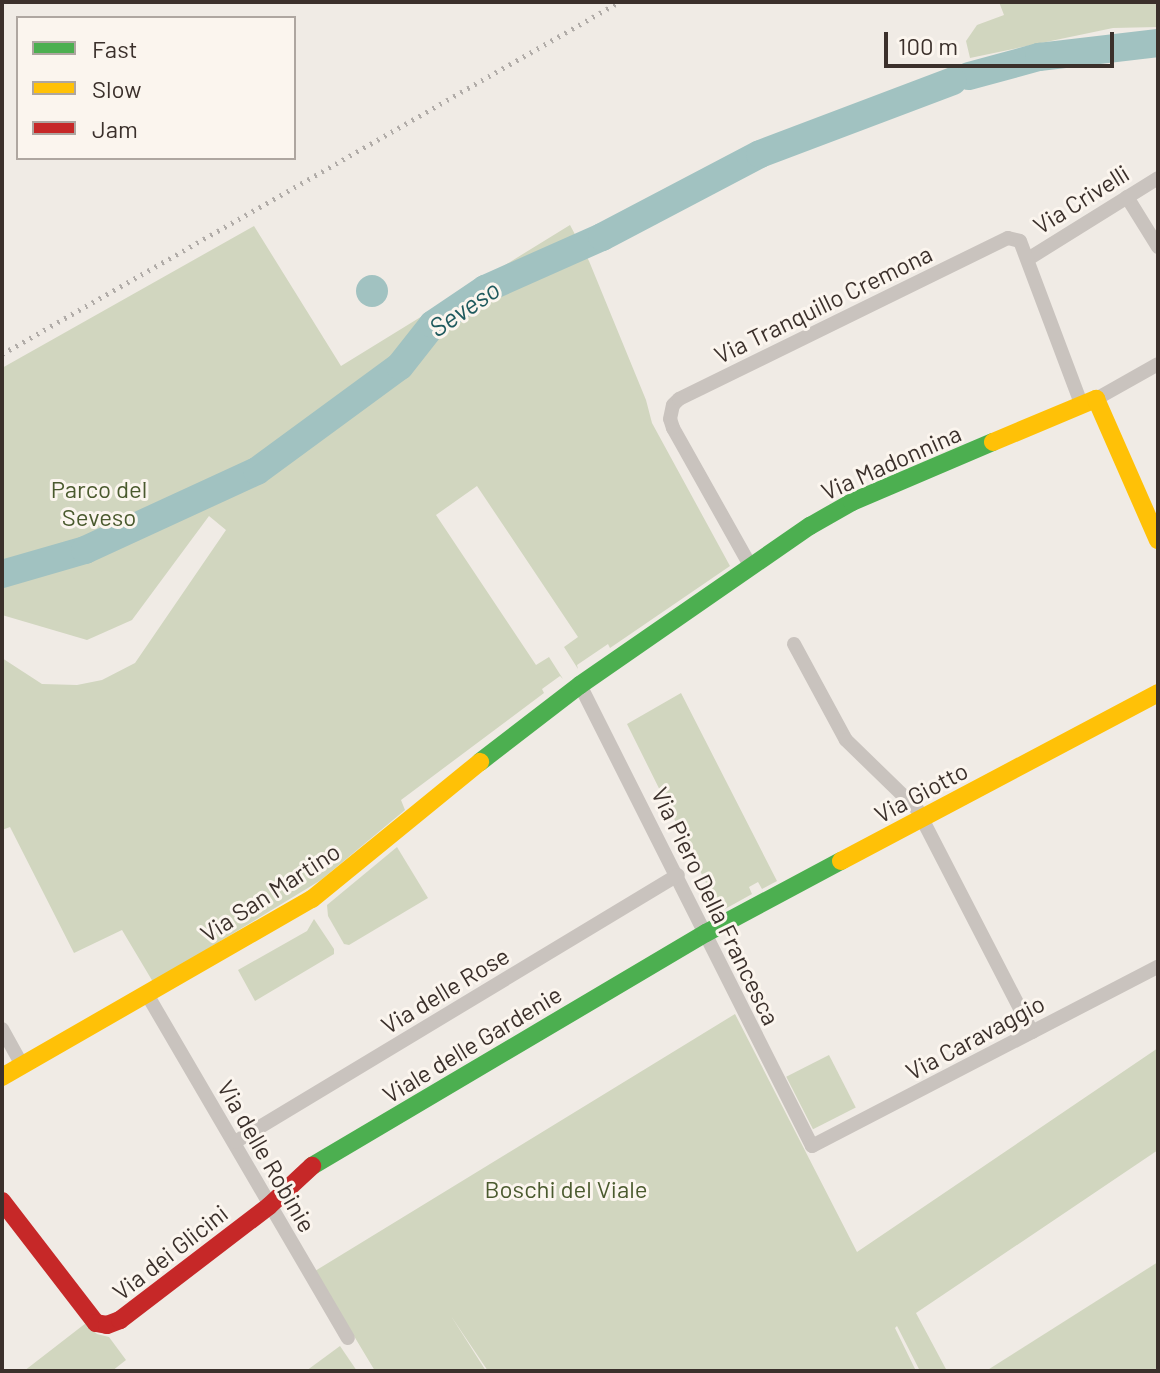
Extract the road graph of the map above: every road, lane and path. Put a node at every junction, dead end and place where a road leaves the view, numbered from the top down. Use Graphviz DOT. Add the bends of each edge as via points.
graph roads {
  1 [pos="1158,178"];
  2 [pos="1127,197"];
  3 [pos="1158,247"];
  4 [pos="1028,259"];
  5 [pos="1158,364"];
  6 [pos="1089,403"];
  7 [pos="1158,540"];
  8 [pos="751,567"];
  9 [pos="794,644"];
  10 [pos="580,685"];
  11 [pos="1158,693"];
  12 [pos="922,818"];
  13 [pos="678,875"];
  14 [pos="706,933"];
  15 [pos="1158,967"];
  16 [pos="148,996"];
  17 [pos="2,1029"];
  18 [pos="1032,1032"];
  19 [pos="22,1065"];
  20 [pos="2,1077"];
  21 [pos="235,1142"];
  22 [pos="812,1146"];
  23 [pos="2,1201"];
  24 [pos="269,1206"];
  25 [pos="348,1338"];
  1 -- 2 [label="street, Via Crivelli"];
  2 -- 3 [label="street"];
  2 -- 4 [label="street, Via Crivelli"];
  4 -- 6 [label="street"];
  4 -- 8 [label="street, Via Tranquillo Cremona" via="1016,238 1008,238 679,399 670,413 673,428"];
  5 -- 6 [label="street, Via Madonnina"];
  6 -- 7 [label="street"];
  6 -- 8 [label="street, Via Madonnina" via="852,502"];
  8 -- 10 [label="street, Via Madonnina"];
  9 -- 12 [label="street" via="846,740"];
  10 -- 13 [label="street, Via Piero Della Francesca"];
  10 -- 16 [label="street, Via San Martino" via="335,882"];
  11 -- 12 [label="street, Via Giotto"];
  12 -- 14 [label="street, Via Giotto"];
  12 -- 18 [label="street"];
  13 -- 14 [label="street, Via Piero Della Francesca"];
  13 -- 21 [label="street, Via delle Rose"];
  14 -- 22 [label="street, Via Piero Della Francesca"];
  14 -- 24 [label="street, Viale delle Gardenie" via="314,1165"];
  15 -- 18 [label="street, Via Caravaggio"];
  16 -- 19 [label="street, Via San Martino"];
  16 -- 21 [label="street, Via delle Robinie"];
  17 -- 19 [label="street"];
  18 -- 22 [label="street, Via Caravaggio"];
  19 -- 20 [label="street, Via San Martino"];
  21 -- 24 [label="street, Via delle Robinie"];
  23 -- 24 [label="street, Via dei Glicini" via="96,1323 107,1325"];
  24 -- 25 [label="street, Via delle Robinie"];
}
